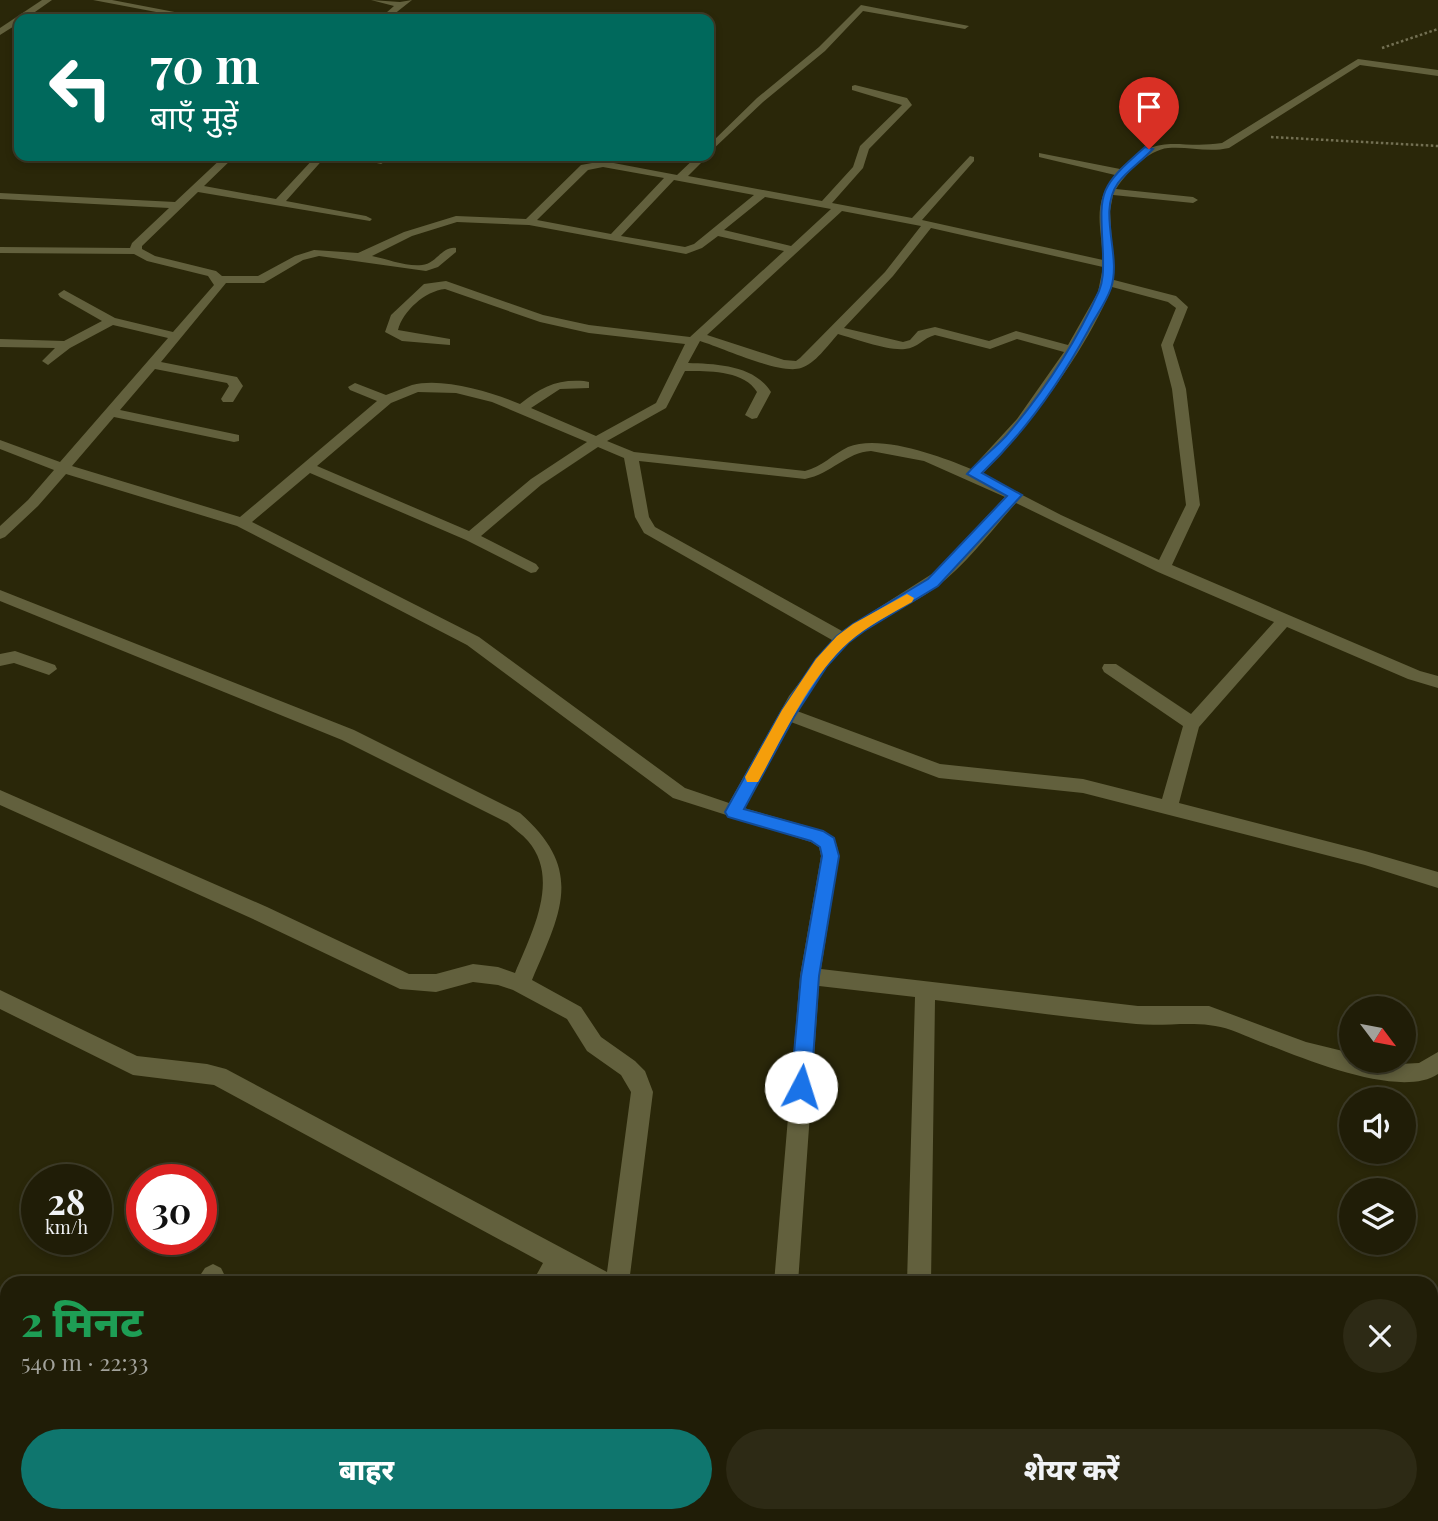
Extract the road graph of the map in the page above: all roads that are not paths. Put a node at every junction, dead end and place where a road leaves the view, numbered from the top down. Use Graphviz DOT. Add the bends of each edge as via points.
graph roads {
  1 [pos="48,0"];
  2 [pos="97,0"];
  3 [pos="172,0"];
  4 [pos="375,0"];
  5 [pos="404,3"];
  6 [pos="156,9"];
  7 [pos="27,14"];
  8 [pos="181,14"];
  9 [pos="390,14"];
  10 [pos="965,26"];
  11 [pos="1438,73"];
  12 [pos="855,89"];
  13 [pos="714,145"];
  14 [pos="1043,155"];
  15 [pos="970,159"];
  16 [pos="225,161"];
  17 [pos="317,161"];
  18 [pos="595,161"];
  19 [pos="601,161"];
  20 [pos="697,161"];
  21 [pos="1122,173"];
  22 [pos="676,178"];
  23 [pos="195,188"];
  24 [pos="1108,191"];
  25 [pos="763,193"];
  26 [pos="0,196"];
  27 [pos="1193,200"];
  28 [pos="279,203"];
  29 [pos="825,204"];
  30 [pos="176,205"];
  31 [pos="840,207"];
  32 [pos="366,219"];
  33 [pos="528,222"];
  34 [pos="921,223"];
  35 [pos="716,232"];
  36 [pos="613,238"];
  37 [pos="0,250"];
  38 [pos="453,250"];
  39 [pos="793,250"];
  40 [pos="136,251"];
  41 [pos="360,257"];
  42 [pos="1108,265"];
  43 [pos="219,279"];
  44 [pos="1108,282"];
  45 [pos="64,294"];
  46 [pos="111,320"];
  47 [pos="835,330"];
  48 [pos="176,336"];
  49 [pos="696,339"];
  50 [pos="446,342"];
  51 [pos="0,343"];
  52 [pos="66,345"];
  53 [pos="1072,350"];
  54 [pos="48,361"];
  55 [pos="152,364"];
  56 [pos="680,367"];
  57 [pos="584,385"];
  58 [pos="355,387"];
  59 [pos="228,399"];
  60 [pos="386,400"];
  61 [pos="522,409"];
  62 [pos="111,412"];
  63 [pos="752,415"];
  64 [pos="234,438"];
  65 [pos="599,440"];
  66 [pos="0,444"];
  67 [pos="631,456"];
  68 [pos="306,466"];
  69 [pos="62,468"];
  70 [pos="974,474"];
  71 [pos="1015,495"];
  72 [pos="242,523"];
  73 [pos="0,534"];
  74 [pos="471,537"];
  75 [pos="531,568"];
  76 [pos="1163,568"];
  77 [pos="0,595"];
  78 [pos="1284,620"];
  79 [pos="843,639"];
  80 [pos="0,660"];
  81 [pos="1110,668"];
  82 [pos="49,669"];
  83 [pos="1438,682"];
  84 [pos="788,714"];
  85 [pos="1192,724"];
  86 [pos="0,797"];
  87 [pos="1169,808"];
  88 [pos="733,812"];
  89 [pos="1438,880"];
  90 [pos="810,976"];
  91 [pos="520,984"];
  92 [pos="925,990"];
  93 [pos="0,999"];
  94 [pos="1438,1062"];
  95 [pos="559,1259"];
  96 [pos="548,1276"];
  97 [pos="590,1276"];
  98 [pos="618,1276"];
  99 [pos="787,1276"];
  100 [pos="919,1276"];
  1 -- 7 [label="street"];
  2 -- 6 [label="street"];
  3 -- 6 [label="street"];
  4 -- 5 [label="street"];
  5 -- 9 [label="street"];
  6 -- 8 [label="street"];
  10 -- 13 [label="street" via="861,8"];
  11 -- 21 [label="street" via="1358,62 1246,135 1217,148 1157,145"];
  12 -- 29 [label="street" via="904,100 907,105 864,148 858,168"];
  14 -- 21 [label="street"];
  15 -- 34 [label="street"];
  16 -- 23 [label="street"];
  17 -- 28 [label="street"];
  18 -- 33 [label="street"];
  19 -- 22 [label="street"];
  20 -- 22 [label="street"];
  21 -- 24 [label="street"];
  22 -- 25 [label="street"];
  22 -- 36 [label="street"];
  23 -- 28 [label="street"];
  23 -- 30 [label="street"];
  24 -- 27 [label="street"];
  24 -- 42 [label="street" via="1104,215"];
  25 -- 29 [label="street"];
  25 -- 35 [label="street"];
  26 -- 30 [label="street"];
  28 -- 32 [label="street"];
  29 -- 31 [label="street"];
  30 -- 40 [label="street" via="136,245"];
  31 -- 34 [label="street"];
  31 -- 39 [label="street"];
  33 -- 36 [label="street"];
  33 -- 41 [label="street" via="456,219 408,234"];
  34 -- 42 [label="street"];
  34 -- 47 [label="street" via="889,274"];
  35 -- 36 [label="street" via="686,251"];
  35 -- 39 [label="street"];
  37 -- 40 [label="street"];
  38 -- 41 [label="street" via="422,269"];
  39 -- 49 [label="street"];
  40 -- 43 [label="street"];
  41 -- 43 [label="street" via="318,253 260,279"];
  42 -- 44 [label="street"];
  43 -- 48 [label="street" via="216,290"];
  44 -- 53 [label="street"];
  44 -- 76 [label="street" via="1172,299 1182,307 1167,345 1179,389 1193,505"];
  45 -- 46 [label="street"];
  46 -- 48 [label="street"];
  46 -- 52 [label="street"];
  47 -- 49 [label="street" via="798,365"];
  47 -- 53 [label="street" via="903,346 935,331 990,345 1016,335"];
  48 -- 55 [label="street"];
  49 -- 50 [label="street" via="589,329 434,285 395,318 391,332"];
  49 -- 56 [label="street"];
  51 -- 52 [label="street"];
  52 -- 54 [label="street"];
  53 -- 70 [label="street" via="1009,440"];
  55 -- 59 [label="street" via="232,380 236,386"];
  55 -- 62 [label="street"];
  56 -- 63 [label="street" via="719,368 757,382 764,392"];
  56 -- 65 [label="street" via="661,405"];
  57 -- 61 [label="street" via="552,386"];
  58 -- 60 [label="street"];
  60 -- 61 [label="street" via="430,387 473,392"];
  60 -- 68 [label="street"];
  61 -- 65 [label="street"];
  62 -- 64 [label="street"];
  62 -- 69 [label="street"];
  65 -- 67 [label="street"];
  65 -- 74 [label="street" via="536,482"];
  66 -- 69 [label="street"];
  67 -- 70 [label="street" via="805,475 818,474 845,454 868,447 934,458"];
  67 -- 79 [label="street" via="642,517 649,530"];
  68 -- 72 [label="street"];
  68 -- 74 [label="street"];
  69 -- 72 [label="street"];
  69 -- 73 [label="street" via="18,520"];
  70 -- 71 [label="street"];
  71 -- 76 [label="street"];
  71 -- 79 [label="street" via="933,582"];
  72 -- 88 [label="street" via="473,641 667,786"];
  74 -- 75 [label="street"];
  76 -- 78 [label="street"];
  77 -- 91 [label="street" via="369,744 529,828 552,865 554,885 552,903"];
  78 -- 83 [label="street"];
  78 -- 85 [label="street"];
  79 -- 84 [label="street" via="821,662"];
  80 -- 82 [label="street" via="15,656"];
  81 -- 85 [label="street"];
  84 -- 87 [label="street" via="939,771 1083,786"];
  84 -- 88 [label="street"];
  85 -- 87 [label="street"];
  86 -- 91 [label="street" via="407,983 436,983 473,974"];
  87 -- 89 [label="street"];
  88 -- 90 [label="street" via="828,843 830,856"];
  90 -- 92 [label="street"];
  90 -- 99 [label="street"];
  91 -- 98 [label="street" via="574,1013 594,1044 637,1078 642,1092"];
  92 -- 94 [label="street" via="1138,1015 1209,1015 1305,1051 1400,1074 1423,1072"];
  92 -- 100 [label="street"];
  93 -- 95 [label="street" via="133,1065 219,1076"];
  95 -- 96 [label="street"];
  95 -- 97 [label="street"];
}
